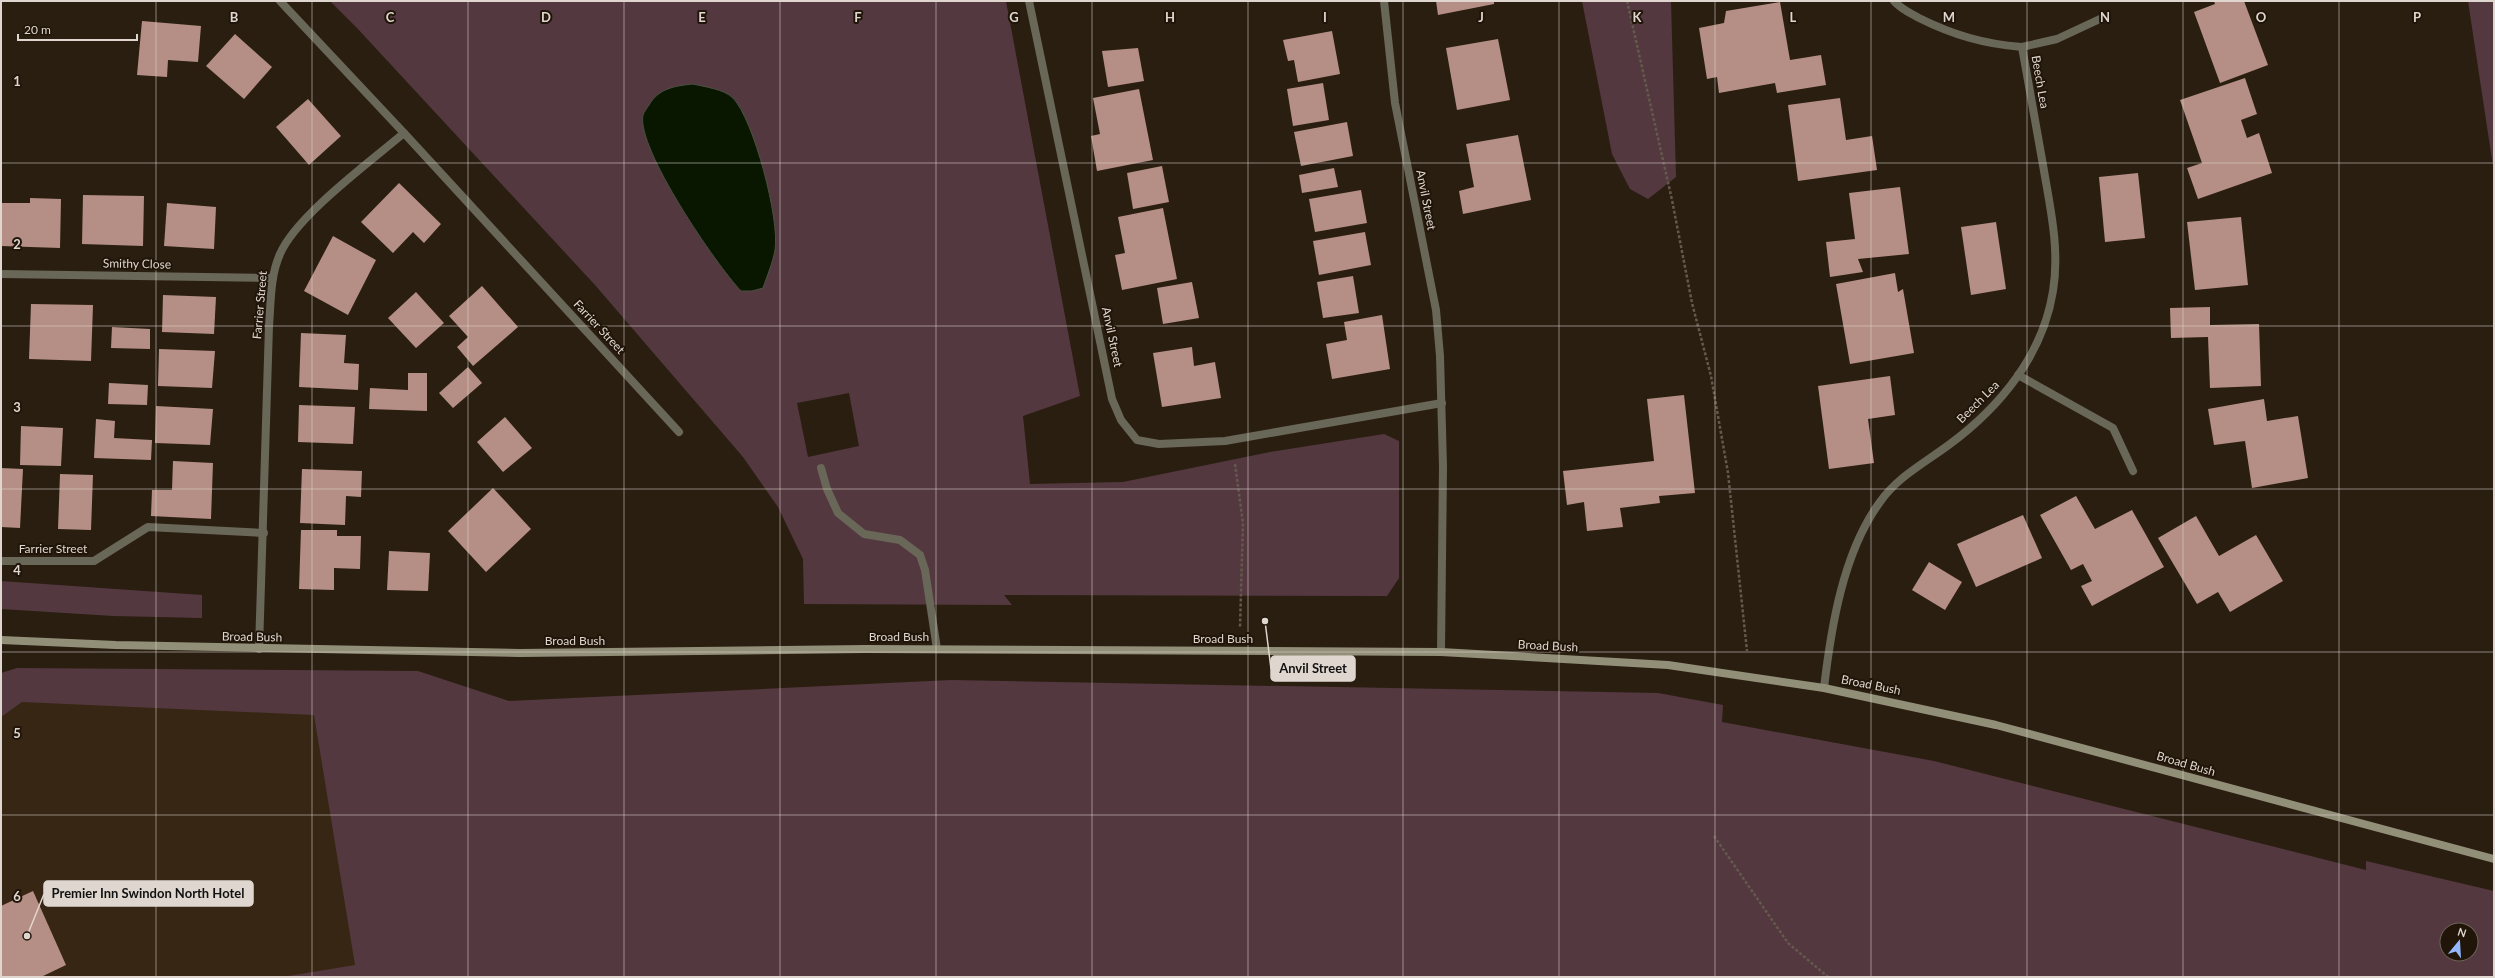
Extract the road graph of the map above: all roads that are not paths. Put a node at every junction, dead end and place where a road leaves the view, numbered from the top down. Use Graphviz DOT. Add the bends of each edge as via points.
graph roads {
  1 [pos="280,1"];
  2 [pos="1029,1"];
  3 [pos="1384,1"];
  4 [pos="1894,1"];
  5 [pos="2102,18"];
  6 [pos="2022,47"];
  7 [pos="404,133"];
  8 [pos="1,274"];
  9 [pos="273,278"];
  10 [pos="2018,375"];
  11 [pos="1442,403"];
  12 [pos="678,432"];
  13 [pos="821,468"];
  14 [pos="2133,471"];
  15 [pos="264,533"];
  16 [pos="1,561"];
  17 [pos="1,640"];
  18 [pos="259,649"];
  19 [pos="937,649"];
  20 [pos="1441,652"];
  21 [pos="1824,688"];
  22 [pos="2494,859"];
  1 -- 7 [label="street, Farrier Street"];
  2 -- 11 [label="street, Anvil Street" via="1112,398 1121,420 1137,440 1159,444 1231,439"];
  3 -- 11 [label="street, Anvil Street" via="1395,103 1436,310"];
  4 -- 6 [label="street, Beech Lea" via="1900,8 1967,38 1988,44"];
  5 -- 6 [label="street, Beech Lea" via="2057,39"];
  6 -- 10 [label="street, Beech Lea" via="2052,220 2056,259 2053,293 2044,326"];
  7 -- 9 [label="street, Farrier Street" via="330,197 292,234 280,254"];
  7 -- 12 [label="street, Farrier Street"];
  8 -- 9 [label="street, Smithy Close"];
  9 -- 15 [label="street, Farrier Street" via="269,326"];
  10 -- 14 [label="street" via="2113,428"];
  10 -- 21 [label="street, Beech Lea" via="2006,393 1982,418 1880,500 1857,545 1831,633"];
  11 -- 20 [label="street, Anvil Street"];
  13 -- 19 [label="street" via="826,489 838,513 864,534 900,540 920,555 925,570"];
  15 -- 16 [label="street, Farrier Street" via="148,527 94,561"];
  15 -- 18 [label="street, Farrier Street"];
  17 -- 18 [label="main road, Broad Bush"];
  18 -- 19 [label="main road, Broad Bush" via="520,653"];
  19 -- 20 [label="main road, Broad Bush"];
  20 -- 21 [label="main road, Broad Bush" via="1668,665"];
  21 -- 22 [label="main road, Broad Bush" via="1996,725"];
}
